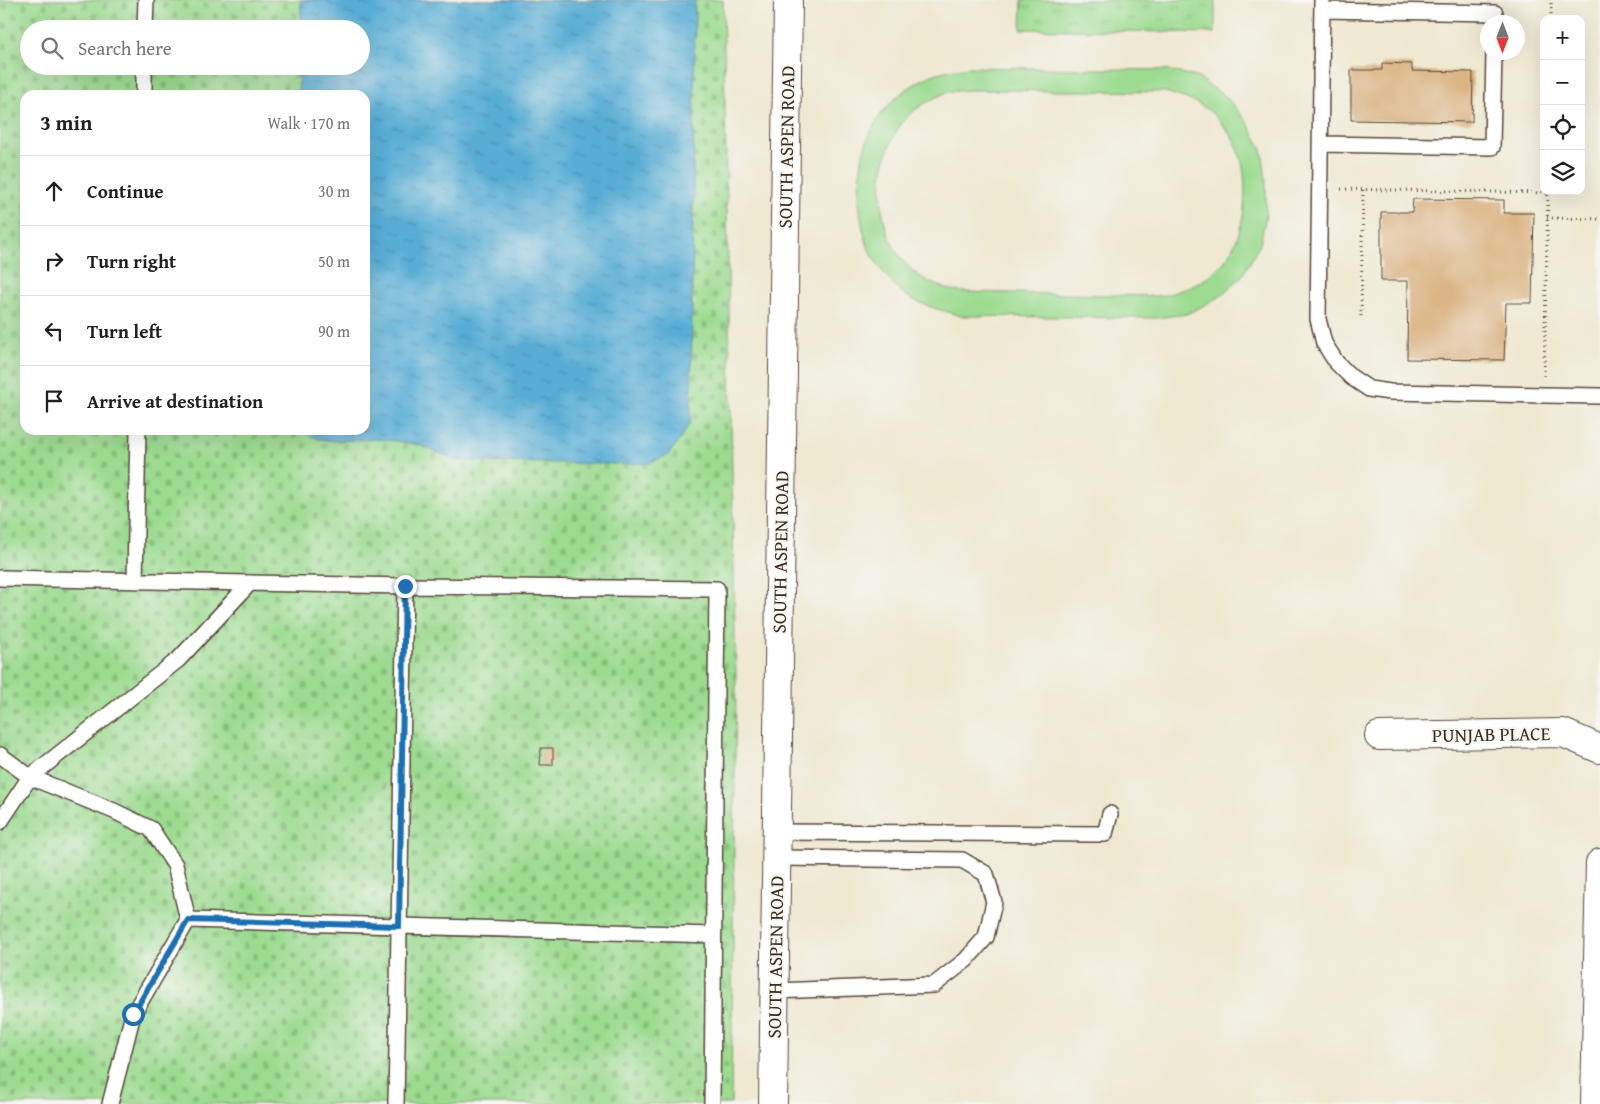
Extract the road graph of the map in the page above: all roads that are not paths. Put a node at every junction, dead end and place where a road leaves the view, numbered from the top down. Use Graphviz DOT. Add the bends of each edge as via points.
graph roads {
  1 [pos="146,0"];
  2 [pos="788,0"];
  3 [pos="1322,5"];
  4 [pos="1495,15"];
  5 [pos="145,20"];
  6 [pos="1494,60"];
  7 [pos="144,75"];
  8 [pos="144,90"];
  9 [pos="1321,144"];
  10 [pos="1600,396"];
  11 [pos="138,435"];
  12 [pos="0,578"];
  13 [pos="135,581"];
  14 [pos="250,583"];
  15 [pos="405,586"];
  16 [pos="1379,736"];
  17 [pos="1600,749"];
  18 [pos="0,755"];
  19 [pos="30,777"];
  20 [pos="1110,814"];
  21 [pos="0,822"];
  22 [pos="776,845"];
  23 [pos="1600,863"];
  24 [pos="188,920"];
  25 [pos="399,926"];
  26 [pos="714,935"];
  27 [pos="774,991"];
  28 [pos="110,1104"];
  29 [pos="396,1104"];
  30 [pos="712,1104"];
  31 [pos="773,1104"];
  32 [pos="1595,1104"];
  1 -- 5 [label="lane"];
  2 -- 22 [label="street, SOUTH ASPEN ROAD"];
  3 -- 4 [label="lane"];
  3 -- 9 [label="lane"];
  6 -- 9 [label="lane" via="1492,147"];
  7 -- 8 [label="lane"];
  9 -- 10 [label="lane" via="1318,319 1324,343 1351,377 1369,389 1390,392"];
  11 -- 13 [label="lane"];
  12 -- 13 [label="lane"];
  13 -- 14 [label="lane"];
  14 -- 15 [label="lane"];
  14 -- 19 [label="lane" via="179,659"];
  15 -- 25 [label="lane"];
  15 -- 26 [label="lane" via="717,590"];
  16 -- 17 [label="street, PUNJAB PLACE" via="1563,733"];
  18 -- 19 [label="lane"];
  19 -- 21 [label="lane"];
  19 -- 24 [label="lane" via="114,811 151,830 176,865"];
  20 -- 22 [label="lane" via="1105,834"];
  22 -- 27 [label="street, SOUTH ASPEN ROAD"];
  22 -- 27 [label="lane" via="962,860 986,874 994,902 986,937 966,960 934,985"];
  23 -- 32 [label="street"];
  24 -- 25 [label="lane"];
  24 -- 28 [label="lane" via="133,1014"];
  25 -- 26 [label="lane"];
  25 -- 29 [label="lane"];
  26 -- 30 [label="lane"];
  27 -- 31 [label="street, SOUTH ASPEN ROAD"];
}
